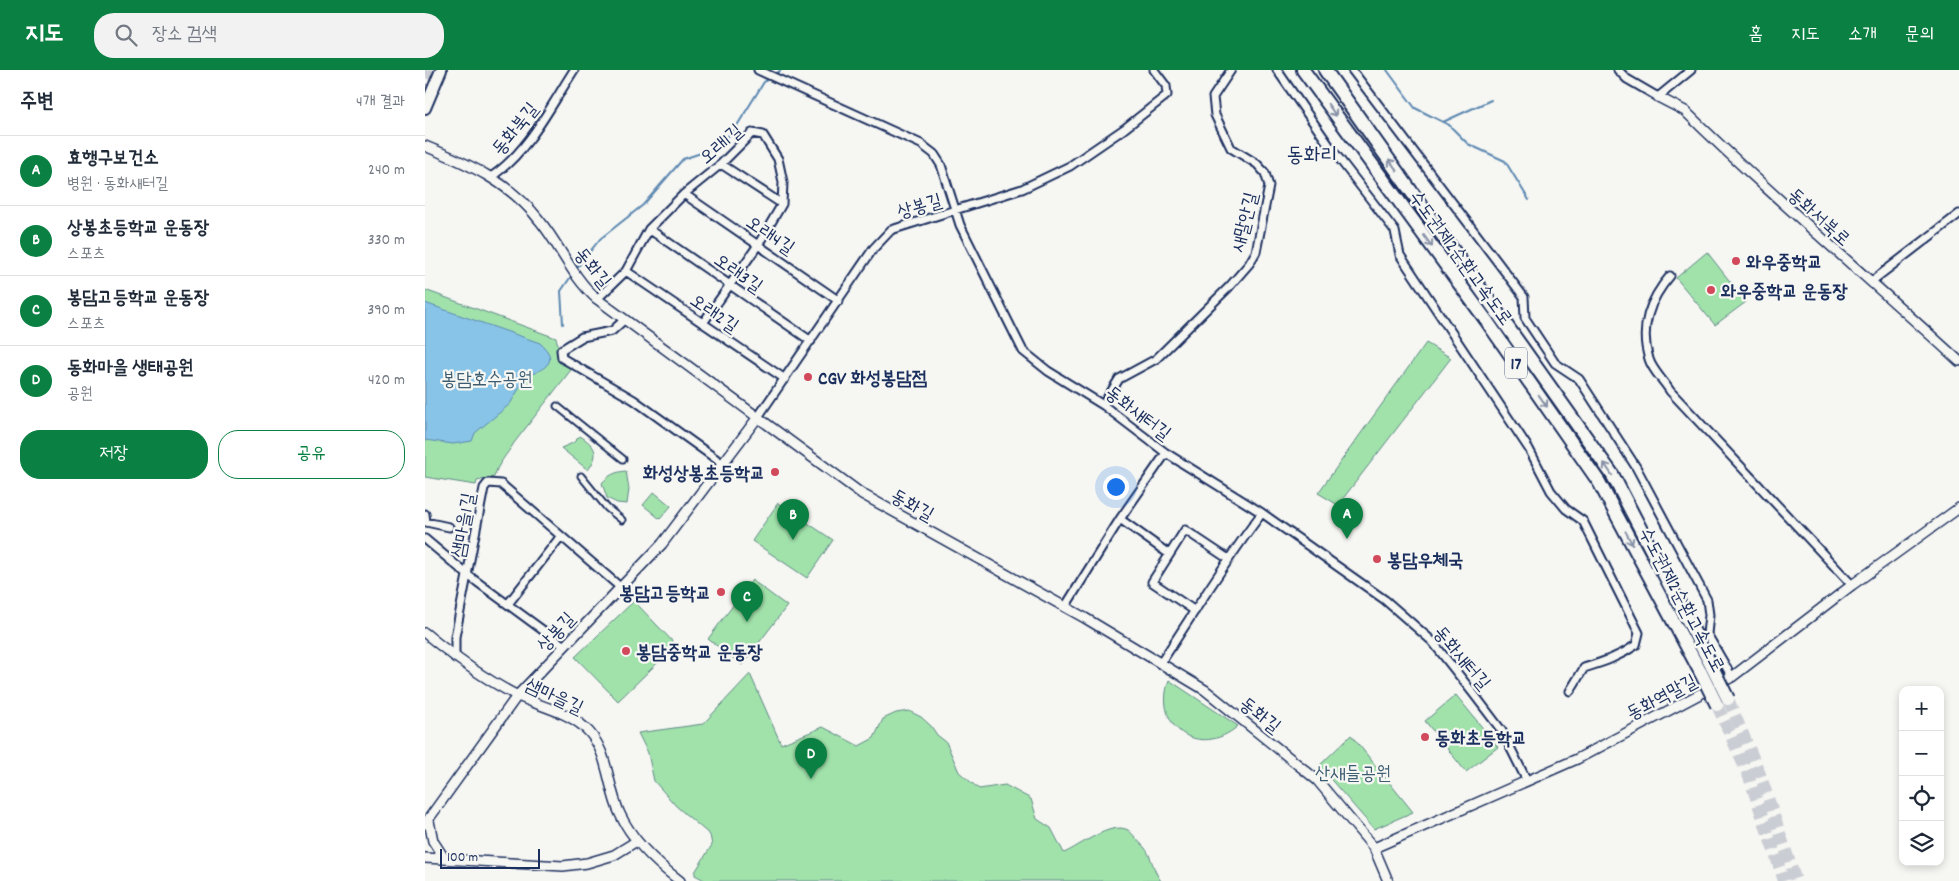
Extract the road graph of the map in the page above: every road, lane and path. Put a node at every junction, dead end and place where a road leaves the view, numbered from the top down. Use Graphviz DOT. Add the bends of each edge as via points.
graph roads {
  1 [pos="441,70"];
  2 [pos="574,70"];
  3 [pos="758,70"];
  4 [pos="1154,70"];
  5 [pos="1231,70"];
  6 [pos="1277,70"];
  7 [pos="1303,70"];
  8 [pos="1325,70"];
  9 [pos="1352,70"];
  10 [pos="1618,70"];
  11 [pos="1691,70"];
  12 [pos="1658,97"];
  13 [pos="425,108"];
  14 [pos="425,146"];
  15 [pos="721,164"];
  16 [pos="491,177"];
  17 [pos="683,194"];
  18 [pos="782,204"];
  19 [pos="955,211"];
  20 [pos="1959,214"];
  21 [pos="649,229"];
  22 [pos="757,245"];
  23 [pos="626,271"];
  24 [pos="1670,276"];
  25 [pos="1872,281"];
  26 [pos="729,286"];
  27 [pos="597,298"];
  28 [pos="839,301"];
  29 [pos="624,320"];
  30 [pos="703,323"];
  31 [pos="811,341"];
  32 [pos="1959,361"];
  33 [pos="785,379"];
  34 [pos="1103,405"];
  35 [pos="557,406"];
  36 [pos="758,417"];
  37 [pos="1166,453"];
  38 [pos="623,459"];
  39 [pos="723,464"];
  40 [pos="581,476"];
  41 [pos="1959,508"];
  42 [pos="1262,513"];
  43 [pos="425,514"];
  44 [pos="1120,519"];
  45 [pos="621,520"];
  46 [pos="449,526"];
  47 [pos="561,536"];
  48 [pos="425,539"];
  49 [pos="1169,554"];
  50 [pos="1227,558"];
  51 [pos="469,576"];
  52 [pos="1853,584"];
  53 [pos="620,587"];
  54 [pos="508,604"];
  55 [pos="1065,607"];
  56 [pos="1195,611"];
  57 [pos="425,633"];
  58 [pos="563,645"];
  59 [pos="455,658"];
  60 [pos="1160,664"];
  61 [pos="1707,670"];
  62 [pos="1732,677"];
  63 [pos="1570,691"];
  64 [pos="517,696"];
  65 [pos="1722,702"];
  66 [pos="1527,781"];
  67 [pos="427,823"];
  68 [pos="425,830"];
  69 [pos="635,842"];
  70 [pos="1374,848"];
  71 [pos="425,858"];
  72 [pos="445,858"];
  73 [pos="680,881"];
  74 [pos="1388,881"];
  1 -- 13 [label="main road"];
  2 -- 16 [label="street, 동화북길" via="535,132 503,169"];
  3 -- 19 [label="street, 동화새터길" via="921,144 934,154 941,165"];
  4 -- 19 [label="street, 상봉길" via="1166,86 1167,96 1156,106 1070,166 1022,189"];
  5 -- 34 [label="street, 새말안길" via="1213,97 1215,115 1231,148 1257,164 1265,173 1269,186 1256,252 1229,287 1156,359 1119,379"];
  6 -- 63 [label="street" via="1331,148 1395,231 1400,255 1529,449 1551,491 1566,510 1583,522 1639,633 1636,645 1626,652 1584,668"];
  7 -- 61 [label="highway, 수도권제2순환고속도로 / 17, one-way" via="1486,320 1599,482"];
  61 -- 8 [label="highway, 수도권제2순환고속도로 / 17, one-way" via="1612,474"];
  9 -- 62 [label="street" via="1524,297 1525,318 1555,363 1579,379 1635,468 1707,600 1707,634"];
  10 -- 12 [label="street"];
  11 -- 12 [label="street"];
  12 -- 25 [label="street, 동화서북로" via="1685,111 1841,257"];
  14 -- 16 [label="street, 동화길"];
  15 -- 17 [label="street, 오래1길"];
  15 -- 18 [label="street"];
  15 -- 18 [label="street, 오래1길" via="752,133 763,135 778,160 783,182"];
  16 -- 27 [label="street, 동화길" via="528,207 548,232 576,278"];
  17 -- 21 [label="street, 오래1길"];
  17 -- 22 [label="street, 오래4길"];
  18 -- 22 [label="street"];
  19 -- 28 [label="street, 상봉길" via="891,230 873,249"];
  19 -- 34 [label="street, 동화새터길" via="1023,352"];
  20 -- 25 [label="street"];
  21 -- 23 [label="street, 오래1길"];
  21 -- 26 [label="street, 오래3길"];
  22 -- 26 [label="street"];
  22 -- 28 [label="street, 오래4길"];
  23 -- 27 [label="street, 오래1길"];
  23 -- 30 [label="street, 오래2길"];
  24 -- 52 [label="street" via="1650,308 1644,329 1649,360 1670,391"];
  25 -- 32 [label="street, 동화서북로"];
  26 -- 30 [label="street"];
  26 -- 31 [label="street, 오래3길"];
  27 -- 29 [label="street, 동화길"];
  28 -- 31 [label="street, 상봉길"];
  29 -- 36 [label="street, 동화길"];
  29 -- 39 [label="street" via="612,331 582,337 569,344 561,350 562,358 634,400"];
  30 -- 33 [label="street, 오래2길"];
  31 -- 33 [label="street, 상봉길"];
  33 -- 36 [label="street, 상봉길"];
  34 -- 37 [label="street, 동화새터길"];
  35 -- 38 [label="street"];
  36 -- 39 [label="street, 상봉길"];
  36 -- 55 [label="street, 동화길" via="886,509"];
  37 -- 42 [label="street, 동화새터길"];
  37 -- 44 [label="street"];
  39 -- 53 [label="street, 상봉길" via="680,523"];
  40 -- 45 [label="street"];
  41 -- 52 [label="street, 동화역말길"];
  42 -- 50 [label="street"];
  42 -- 66 [label="street, 동화새터길" via="1385,600 1432,641 1502,731"];
  43 -- 46 [label="street, 샘마을1길" via="426,522"];
  44 -- 49 [label="street"];
  44 -- 55 [label="street"];
  47 -- 51 [label="street, 샘마을1길" via="501,484 488,483 484,488"];
  47 -- 53 [label="street, 샘마을1길"];
  47 -- 54 [label="street"];
  48 -- 51 [label="street, 샘마을1길"];
  49 -- 50 [label="street" via="1185,530"];
  49 -- 56 [label="street" via="1152,582"];
  50 -- 56 [label="street"];
  51 -- 54 [label="street, 샘마을1길"];
  51 -- 59 [label="street" via="455,637"];
  52 -- 62 [label="street, 동화역말길"];
  53 -- 58 [label="street, 상봉길"];
  54 -- 58 [label="street, 샘마을1길"];
  55 -- 60 [label="street, 동화길"];
  56 -- 60 [label="street"];
  57 -- 59 [label="street, 샘마을길"];
  58 -- 64 [label="street, 상봉길"];
  59 -- 64 [label="street, 샘마을길"];
  60 -- 70 [label="street, 동화길" via="1205,690 1317,780"];
  61 -- 65 [label="highway, 수도권제2순환고속도로 / 17, bridge"];
  62 -- 66 [label="street, 동화역말길" via="1577,759"];
  64 -- 67 [label="street, 상봉길"];
  64 -- 69 [label="street, 샘마을길" via="585,728 596,742 619,813"];
  66 -- 70 [label="street, 동화역말길"];
  67 -- 68 [label="street, 상봉길"];
  67 -- 72 [label="street" via="433,841"];
  69 -- 72 [label="street" via="614,855 587,864 563,866"];
  69 -- 73 [label="street"];
  70 -- 74 [label="street, 동화길"];
  71 -- 72 [label="street"];
}
